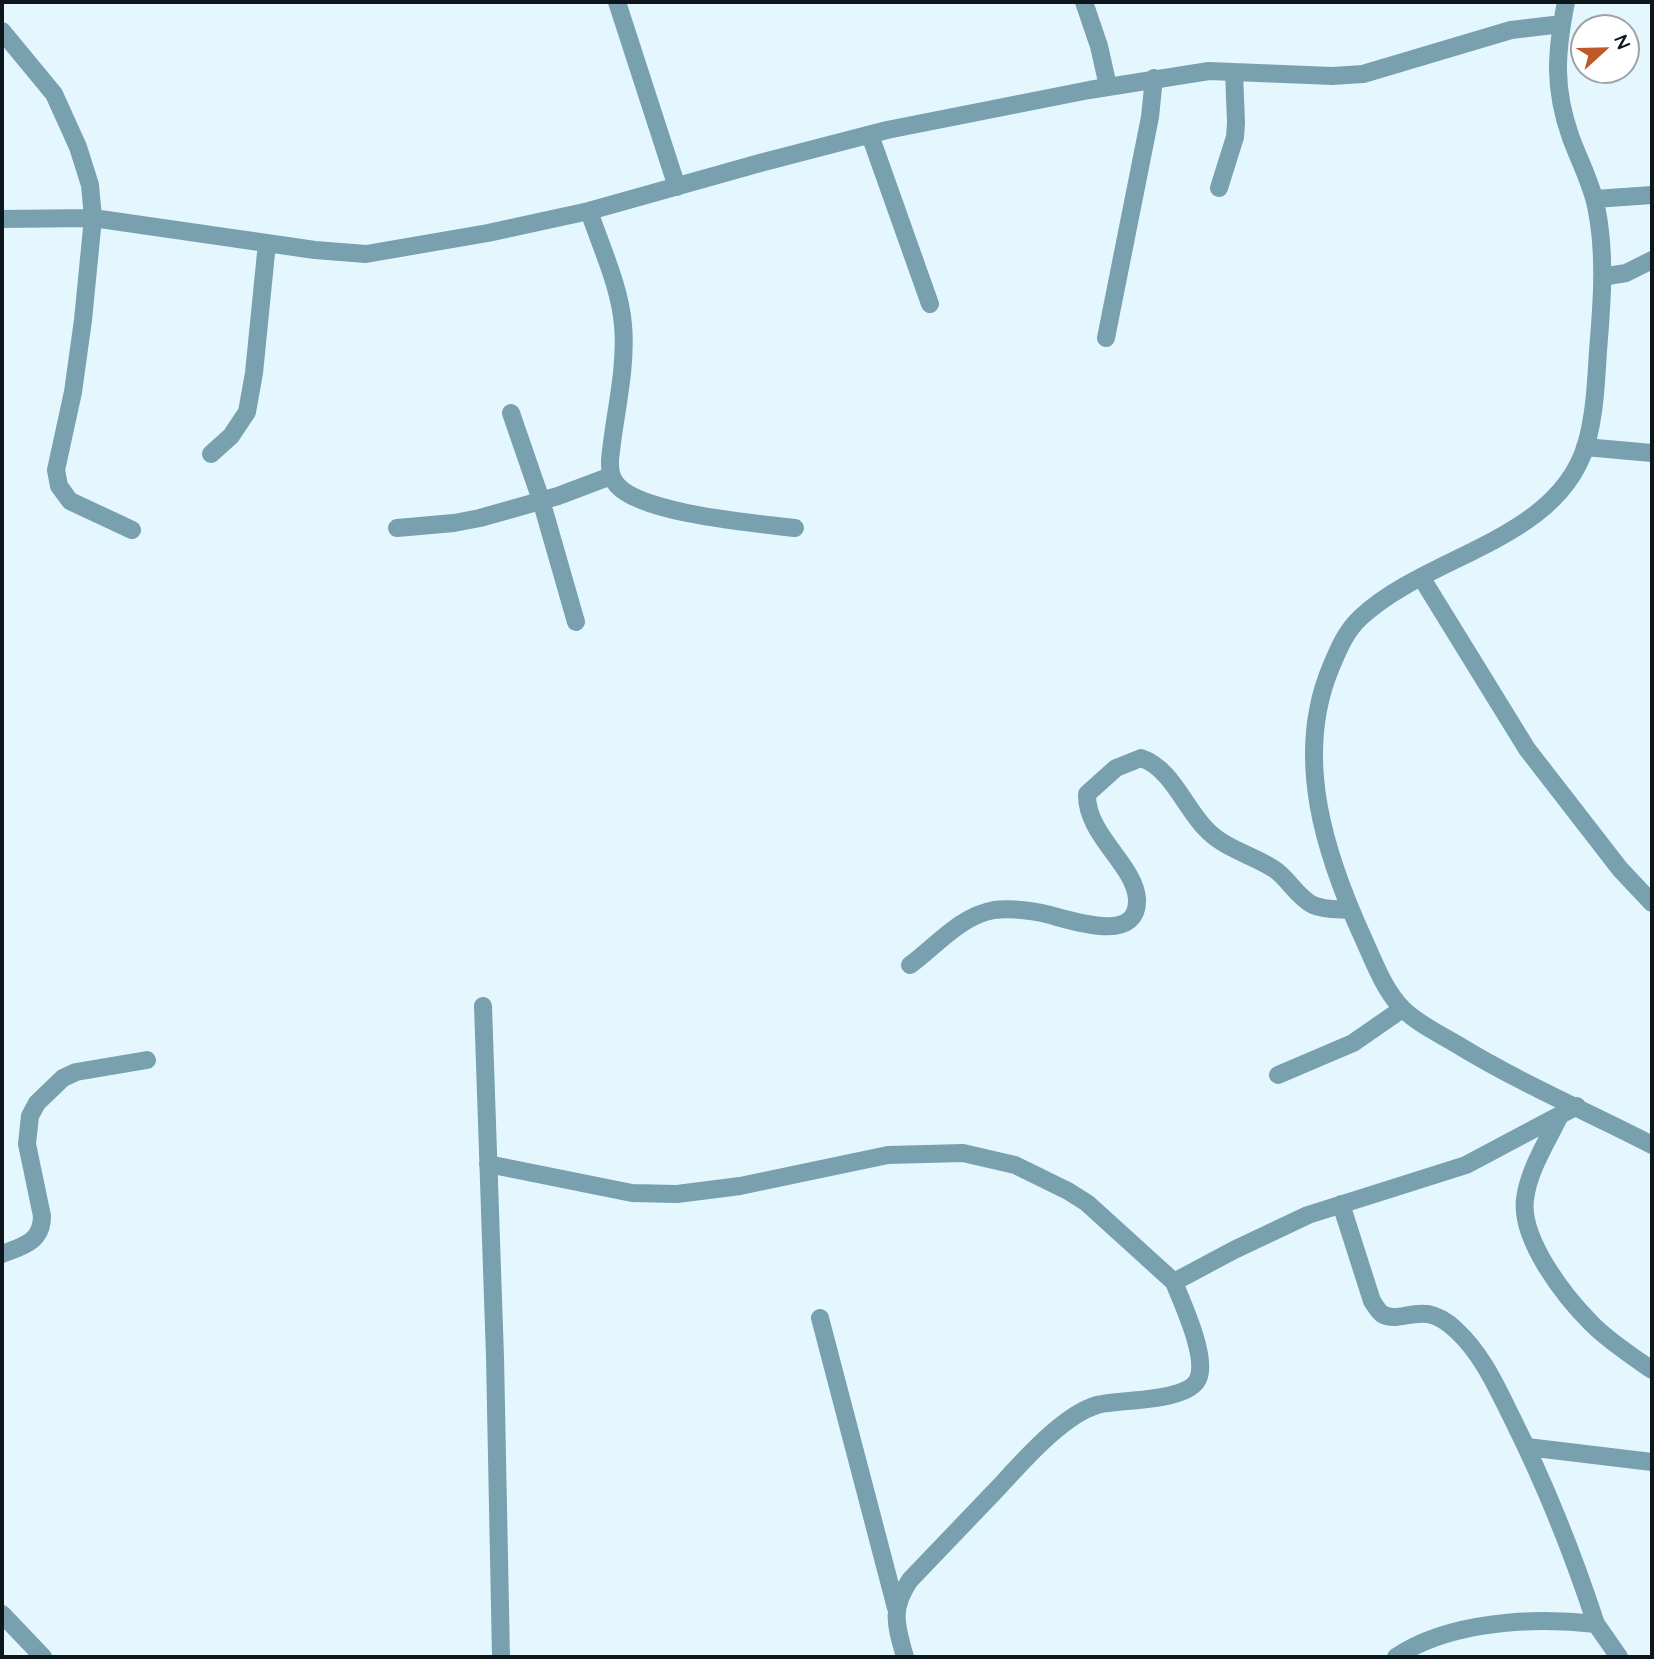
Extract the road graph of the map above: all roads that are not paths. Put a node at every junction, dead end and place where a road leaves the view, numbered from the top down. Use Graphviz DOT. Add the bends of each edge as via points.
graph roads {
  1 [pos="617,2"];
  2 [pos="1084,2"];
  3 [pos="1566,2"];
  4 [pos="1562,24"];
  5 [pos="2,31"];
  6 [pos="1234,72"];
  7 [pos="1154,78"];
  8 [pos="1108,86"];
  9 [pos="870,135"];
  10 [pos="677,187"];
  11 [pos="1219,188"];
  12 [pos="1652,195"];
  13 [pos="1595,199"];
  14 [pos="589,211"];
  15 [pos="93,218"];
  16 [pos="2,219"];
  17 [pos="267,243"];
  18 [pos="1652,260"];
  19 [pos="1602,277"];
  20 [pos="930,303"];
  21 [pos="1105,338"];
  22 [pos="511,413"];
  23 [pos="1586,447"];
  24 [pos="1652,453"];
  25 [pos="211,454"];
  26 [pos="611,475"];
  27 [pos="541,500"];
  28 [pos="397,527"];
  29 [pos="794,528"];
  30 [pos="131,530"];
  31 [pos="1421,577"];
  32 [pos="576,622"];
  33 [pos="1652,903"];
  34 [pos="1350,910"];
  35 [pos="910,965"];
  36 [pos="483,1006"];
  37 [pos="1402,1009"];
  38 [pos="147,1060"];
  39 [pos="1278,1075"];
  40 [pos="1577,1106"];
  41 [pos="1560,1115"];
  42 [pos="1652,1145"];
  43 [pos="488,1164"];
  44 [pos="1341,1205"];
  45 [pos="2,1254"];
  46 [pos="1174,1282"];
  47 [pos="820,1318"];
  48 [pos="1652,1370"];
  49 [pos="1527,1447"];
  50 [pos="1652,1462"];
  51 [pos="896,1608"];
  52 [pos="2,1614"];
  53 [pos="1596,1624"];
  54 [pos="43,1657"];
  55 [pos="501,1657"];
  56 [pos="905,1657"];
  57 [pos="1396,1657"];
  58 [pos="1619,1657"];
  1 -- 10 [label="street"];
  2 -- 8 [label="street"];
  3 -- 4 [label="street"];
  4 -- 6 [label="street" via="1511,30 1363,74"];
  4 -- 13 [label="street" via="1556,67 1559,94"];
  5 -- 15 [label="street" via="54,94 64,114 90,185"];
  6 -- 7 [label="street"];
  6 -- 11 [label="street" via="1235,137"];
  7 -- 8 [label="street"];
  7 -- 21 [label="street"];
  8 -- 9 [label="street"];
  9 -- 10 [label="street"];
  9 -- 20 [label="street"];
  10 -- 14 [label="street"];
  12 -- 13 [label="street"];
  13 -- 19 [label="street"];
  14 -- 17 [label="street" via="366,254"];
  14 -- 26 [label="street" via="623,323"];
  15 -- 16 [label="street"];
  15 -- 17 [label="street"];
  15 -- 30 [label="street" via="73,392 55,470 70,501"];
  17 -- 25 [label="street" via="247,412"];
  18 -- 19 [label="street" via="1626,273"];
  19 -- 23 [label="street" via="1595,390"];
  22 -- 27 [label="street"];
  23 -- 24 [label="street"];
  23 -- 31 [label="street" via="1562,490 1540,512"];
  26 -- 27 [label="street"];
  26 -- 29 [label="street" via="622,490 664,507"];
  27 -- 28 [label="street" via="454,523"];
  27 -- 32 [label="street"];
  31 -- 33 [label="street" via="1527,749"];
  31 -- 34 [label="street" via="1358,619 1343,639 1316,715 1313,765 1317,807"];
  34 -- 35 [label="street" via="1314,905 1272,868 1220,842 1189,810 1165,773 1142,758 1116,768 1087,794 1090,815 1136,892 1135,911 1128,921 1101,927 1041,913 992,911 944,934"];
  34 -- 37 [label="street"];
  36 -- 43 [label="street"];
  37 -- 39 [label="street" via="1346,1047"];
  37 -- 40 [label="street" via="1488,1063"];
  38 -- 45 [label="street" via="76,1072 37,1103 30,1116 27,1144 42,1226 29,1244"];
  40 -- 41 [label="street"];
  40 -- 42 [label="street"];
  41 -- 44 [label="street" via="1466,1165"];
  41 -- 48 [label="street" via="1531,1174 1525,1201 1527,1222 1563,1292 1594,1325"];
  43 -- 46 [label="street" via="632,1193 677,1194 740,1186 888,1155 963,1153 1015,1165 1068,1191"];
  43 -- 55 [label="street"];
  44 -- 46 [label="street" via="1308,1215"];
  44 -- 49 [label="street" via="1372,1301 1381,1313 1424,1312 1446,1320 1493,1378"];
  46 -- 51 [label="street" via="1198,1352 1198,1379 1179,1394 1098,1405 1071,1420 1040,1444 910,1580"];
  47 -- 51 [label="street"];
  49 -- 50 [label="street"];
  49 -- 53 [label="street" via="1570,1546"];
  51 -- 56 [label="street"];
  52 -- 54 [label="street"];
  53 -- 57 [label="street" via="1558,1619 1490,1625 1427,1641"];
  53 -- 58 [label="street"];
}
